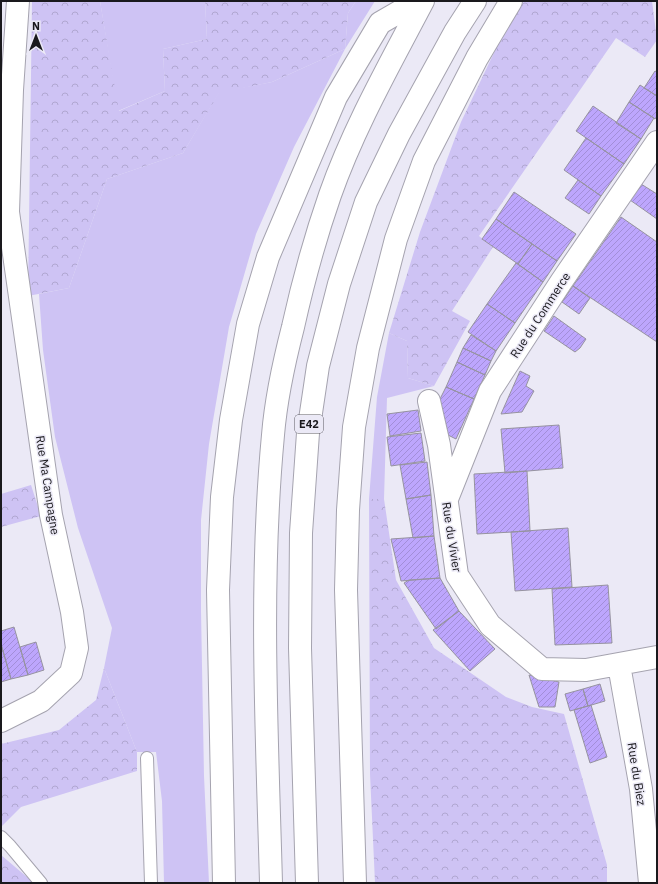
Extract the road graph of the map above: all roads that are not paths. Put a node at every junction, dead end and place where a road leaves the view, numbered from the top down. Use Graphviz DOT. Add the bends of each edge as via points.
graph roads {
  1 [pos="18,1"];
  2 [pos="418,1"];
  3 [pos="423,1"];
  4 [pos="475,1"];
  5 [pos="511,1"];
  6 [pos="6,90"];
  7 [pos="657,142"];
  8 [pos="5,212"];
  9 [pos="429,401"];
  10 [pos="447,500"];
  11 [pos="657,657"];
  12 [pos="619,665"];
  13 [pos="1,721"];
  14 [pos="147,758"];
  15 [pos="1,837"];
  16 [pos="41,883"];
  17 [pos="151,883"];
  18 [pos="224,883"];
  19 [pos="271,883"];
  20 [pos="307,883"];
  21 [pos="356,883"];
  22 [pos="650,883"];
  1 -- 6 [label="main road, Rue Ma Campagne"];
  2 -- 18 [label="main road" via="380,23 336,97 268,257 248,324 231,420 222,497 218,590"];
  3 -- 19 [label="main road" via="359,124 330,194 305,274 283,367 273,433 267,527 265,645"];
  4 -- 20 [label="main road, E42" via="399,134 366,202 339,284 318,366 308,433 301,533 300,648"];
  5 -- 21 [label="main road" via="477,58 424,161 396,239 365,364 354,427 346,590"];
  6 -- 8 [label="main road, Rue Ma Campagne"];
  7 -- 10 [label="main road, Rue du Commerce" via="560,282 490,391"];
  8 -- 13 [label="main road, Rue Ma Campagne" via="51,516 72,612 77,648 71,673 41,701"];
  9 -- 10 [label="main road, Rue du Vivier"];
  10 -- 12 [label="main road, Rue du Vivier" via="457,575 490,625 542,669 586,670"];
  11 -- 12 [label="main road, Rue du Vivier"];
  12 -- 22 [label="main road, Rue du Biez" via="641,789"];
  14 -- 17 [label="lane"];
  15 -- 16 [label="lane"];
}
